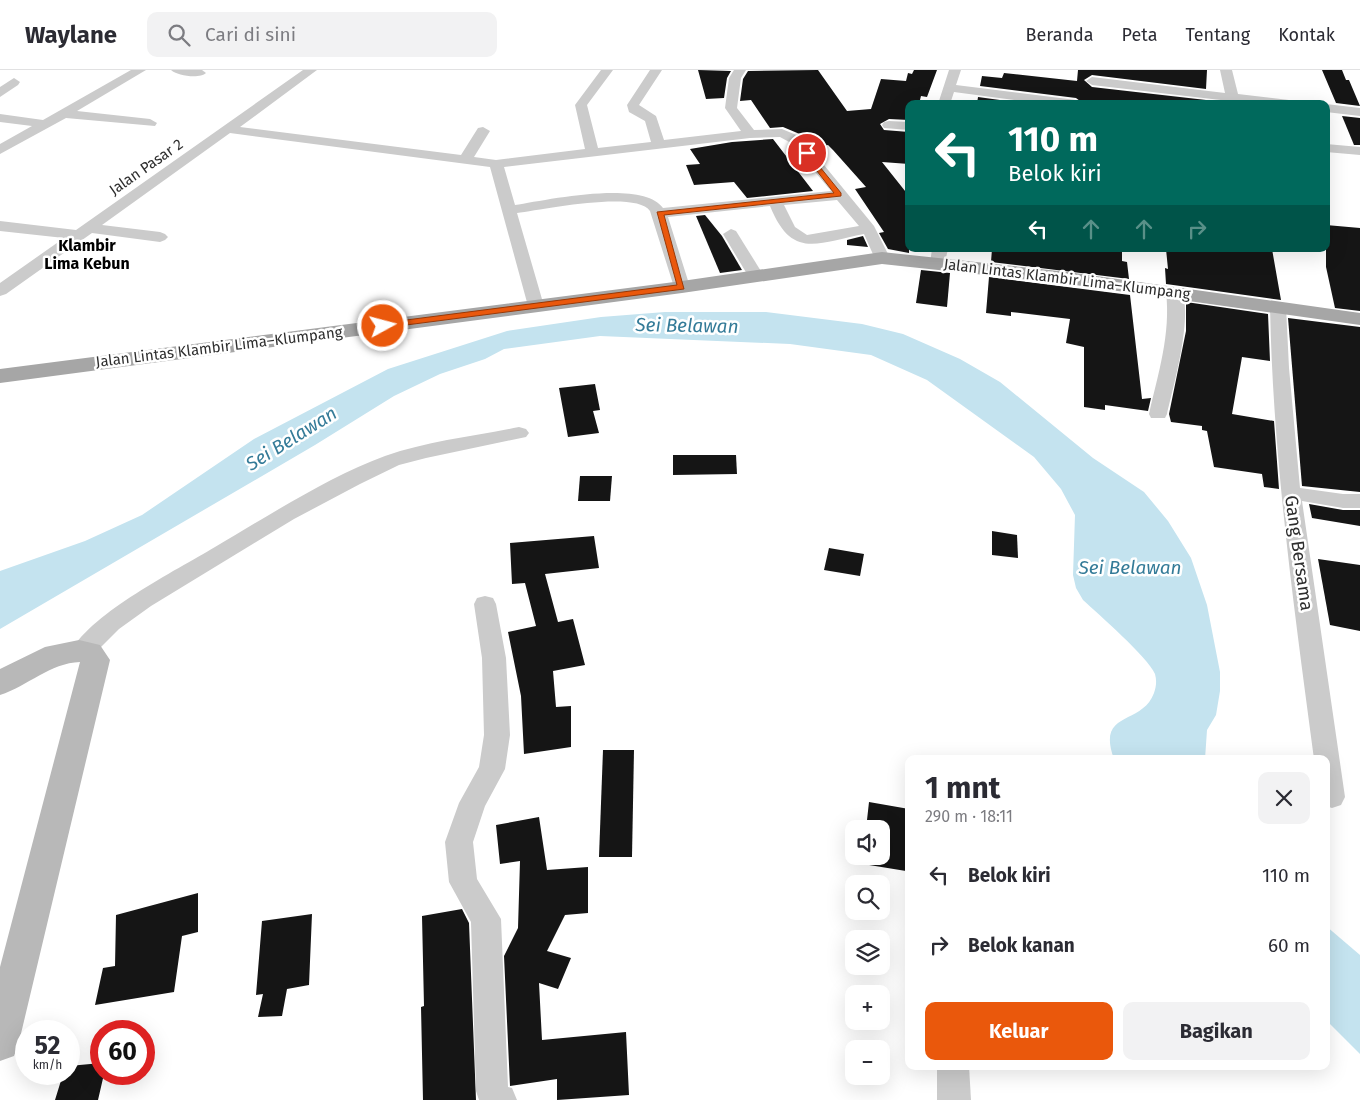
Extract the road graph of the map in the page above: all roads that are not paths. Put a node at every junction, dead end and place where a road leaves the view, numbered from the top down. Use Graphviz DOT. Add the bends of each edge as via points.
graph roads {
  1 [pos="140,70"];
  2 [pos="177,70"];
  3 [pos="310,70"];
  4 [pos="607,70"];
  5 [pos="656,70"];
  6 [pos="740,70"];
  7 [pos="955,70"];
  8 [pos="1226,70"];
  9 [pos="200,73"];
  10 [pos="1092,76"];
  11 [pos="14,82"];
  12 [pos="948,88"];
  13 [pos="0,92"];
  14 [pos="1092,96"];
  15 [pos="1224,99"];
  16 [pos="945,100"];
  17 [pos="1044,100"];
  18 [pos="1237,100"];
  19 [pos="1330,108"];
  20 [pos="1360,112"];
  21 [pos="66,114"];
  22 [pos="0,118"];
  23 [pos="44,124"];
  24 [pos="150,124"];
  25 [pos="889,125"];
  26 [pos="905,126"];
  27 [pos="227,129"];
  28 [pos="483,131"];
  29 [pos="750,134"];
  30 [pos="658,144"];
  31 [pos="1330,148"];
  32 [pos="0,150"];
  33 [pos="592,151"];
  34 [pos="1360,151"];
  35 [pos="465,160"];
  36 [pos="496,164"];
  37 [pos="839,195"];
  38 [pos="775,201"];
  39 [pos="510,210"];
  40 [pos="659,213"];
  41 [pos="0,226"];
  42 [pos="868,229"];
  43 [pos="83,232"];
  44 [pos="731,234"];
  45 [pos="160,237"];
  46 [pos="939,256"];
  47 [pos="882,258"];
  48 [pos="756,276"];
  49 [pos="682,287"];
  50 [pos="0,291"];
  51 [pos="1174,292"];
  52 [pos="536,306"];
  53 [pos="1278,307"];
  54 [pos="1360,319"];
  55 [pos="0,376"];
  56 [pos="1158,414"];
  57 [pos="520,433"];
  58 [pos="1290,493"];
  59 [pos="1360,501"];
  60 [pos="485,604"];
  61 [pos="83,651"];
  62 [pos="0,683"];
  63 [pos="1326,755"];
  64 [pos="1330,783"];
  65 [pos="1332,797"];
  66 [pos="0,1042"];
  67 [pos="954,1070"];
  68 [pos="500,1100"];
  69 [pos="954,1100"];
  1 -- 21 [label="street"];
  2 -- 9 [label="street"];
  3 -- 27 [label="street, Jalan Pasar 2"];
  4 -- 33 [label="street" via="581,105"];
  5 -- 30 [label="street" via="633,106 652,120"];
  6 -- 29 [label="street" via="735,78 732,108"];
  7 -- 12 [label="street"];
  8 -- 15 [label="street"];
  10 -- 14 [label="street"];
  10 -- 15 [label="street"];
  11 -- 13 [label="street"];
  12 -- 16 [label="street"];
  12 -- 17 [label="street"];
  15 -- 18 [label="street"];
  19 -- 20 [label="street"];
  21 -- 23 [label="street"];
  21 -- 24 [label="street"];
  22 -- 23 [label="street"];
  23 -- 32 [label="street"];
  25 -- 26 [label="street"];
  27 -- 35 [label="street"];
  27 -- 43 [label="street, Jalan Pasar 2"];
  28 -- 35 [label="street"];
  29 -- 30 [label="street"];
  29 -- 37 [label="street" via="782,133 796,140"];
  30 -- 33 [label="street"];
  31 -- 34 [label="street"];
  33 -- 36 [label="street"];
  35 -- 36 [label="street"];
  36 -- 39 [label="street"];
  37 -- 38 [label="street"];
  37 -- 42 [label="street"];
  38 -- 40 [label="street"];
  38 -- 42 [label="street" via="796,238 806,240"];
  39 -- 40 [label="street" via="630,196 647,200"];
  39 -- 52 [label="street"];
  40 -- 49 [label="street"];
  41 -- 43 [label="street"];
  42 -- 47 [label="street"];
  43 -- 45 [label="street"];
  43 -- 50 [label="street, Jalan Pasar 2"];
  44 -- 48 [label="street"];
  46 -- 47 [label="main road, Jalan Lintas Klambir Lima–Klumpang"];
  46 -- 51 [label="main road, Jalan Lintas Klambir Lima–Klumpang"];
  47 -- 48 [label="main road, Jalan Lintas Klambir Lima–Klumpang"];
  48 -- 49 [label="main road, Jalan Lintas Klambir Lima–Klumpang"];
  49 -- 52 [label="main road, Jalan Lintas Klambir Lima–Klumpang"];
  51 -- 53 [label="main road, Jalan Lintas Klambir Lima–Klumpang"];
  51 -- 56 [label="street" via="1174,336"];
  52 -- 55 [label="main road, Jalan Lintas Klambir Lima–Klumpang"];
  53 -- 54 [label="main road, Jalan Lintas Klambir Lima–Klumpang"];
  53 -- 58 [label="street, Gang Bersama" via="1278,351"];
  57 -- 61 [label="street" via="423,452 392,461 353,479 143,600 111,623"];
  58 -- 59 [label="street"];
  58 -- 63 [label="street, Gang Bersama"];
  60 -- 68 [label="street" via="494,658 497,735 492,769 472,803 459,842 463,882 486,920 492,1091"];
  61 -- 62 [label="street" via="56,656"];
  61 -- 66 [label="street" via="90,653 95,660 90,685"];
  64 -- 65 [label="street, Gang Bersama"];
  67 -- 69 [label="street"];
}
